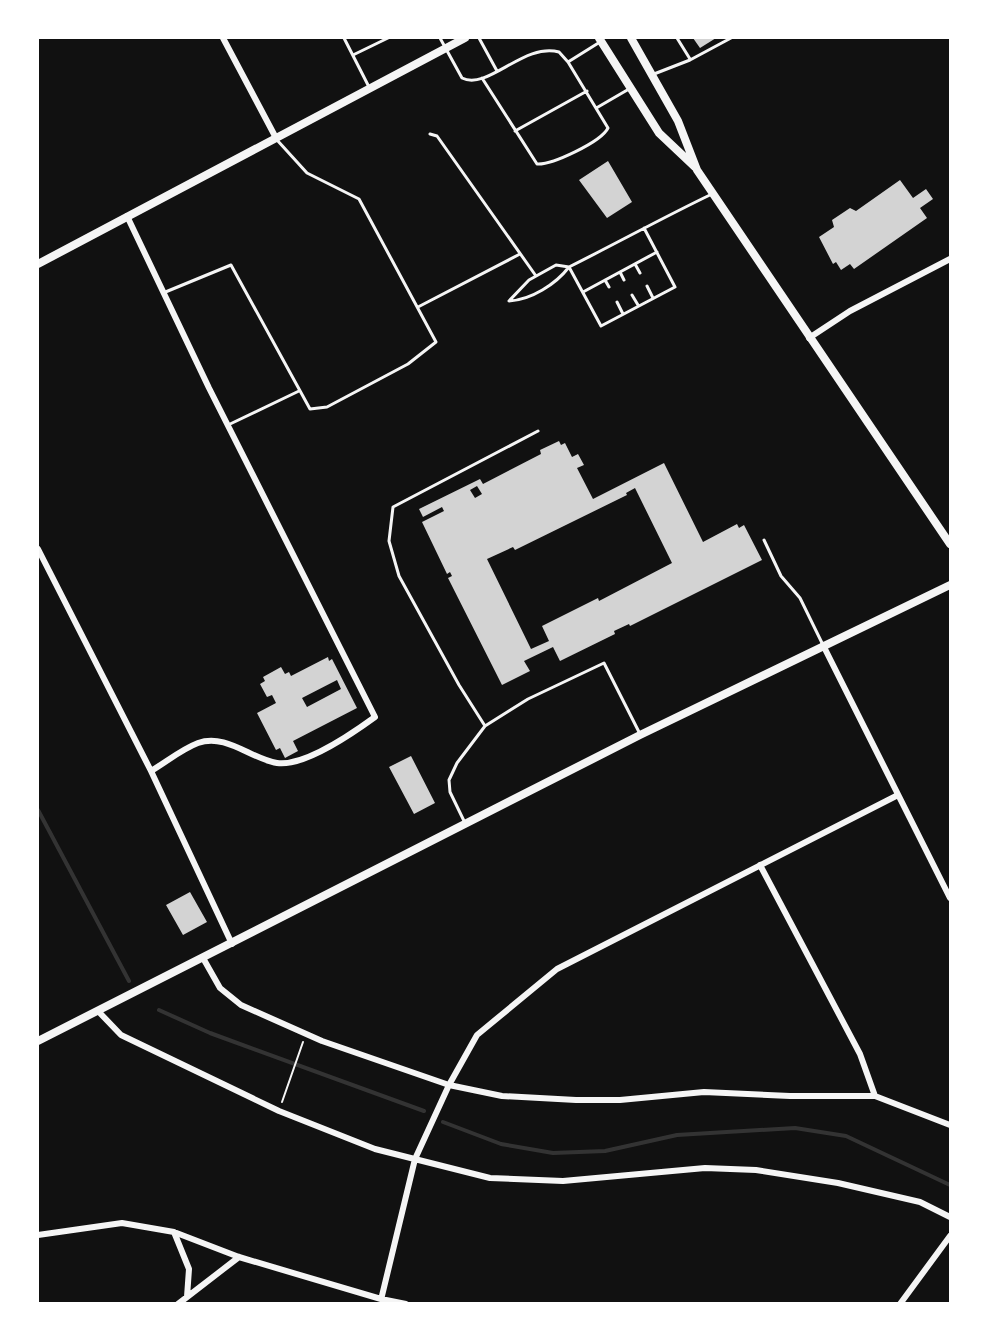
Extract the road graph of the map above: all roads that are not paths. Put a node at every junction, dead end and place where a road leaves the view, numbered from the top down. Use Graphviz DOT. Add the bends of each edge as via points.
graph roads {
  1 [pos="223,38"];
  2 [pos="344,38"];
  3 [pos="388,38"];
  4 [pos="440,38"];
  5 [pos="465,38"];
  6 [pos="479,38"];
  7 [pos="631,38"];
  8 [pos="677,38"];
  9 [pos="731,38"];
  10 [pos="600,39"];
  11 [pos="445,49"];
  12 [pos="353,55"];
  13 [pos="690,60"];
  14 [pos="568,62"];
  15 [pos="497,71"];
  16 [pos="652,74"];
  17 [pos="483,78"];
  18 [pos="630,88"];
  19 [pos="370,89"];
  20 [pos="587,91"];
  21 [pos="597,108"];
  22 [pos="515,131"];
  23 [pos="430,134"];
  24 [pos="276,138"];
  25 [pos="697,170"];
  26 [pos="713,193"];
  27 [pos="127,216"];
  28 [pos="644,228"];
  29 [pos="657,252"];
  30 [pos="520,254"];
  31 [pos="951,259"];
  32 [pos="38,264"];
  33 [pos="635,264"];
  34 [pos="569,267"];
  35 [pos="620,272"];
  36 [pos="640,273"];
  37 [pos="536,276"];
  38 [pos="605,280"];
  39 [pos="624,280"];
  40 [pos="647,286"];
  41 [pos="609,287"];
  42 [pos="583,292"];
  43 [pos="163,293"];
  44 [pos="632,294"];
  45 [pos="653,298"];
  46 [pos="617,302"];
  47 [pos="638,305"];
  48 [pos="418,308"];
  49 [pos="623,314"];
  50 [pos="809,338"];
  51 [pos="299,391"];
  52 [pos="228,424"];
  53 [pos="538,431"];
  54 [pos="764,540"];
  55 [pos="951,544"];
  56 [pos="38,549"];
  57 [pos="951,585"];
  58 [pos="823,645"];
  59 [pos="485,726"];
  60 [pos="640,735"];
  61 [pos="151,771"];
  62 [pos="898,795"];
  63 [pos="466,824"];
  64 [pos="760,865"];
  65 [pos="951,898"];
  66 [pos="232,944"];
  67 [pos="203,958"];
  68 [pos="98,1011"];
  69 [pos="38,1041"];
  70 [pos="449,1085"];
  71 [pos="875,1096"];
  72 [pos="951,1125"];
  73 [pos="415,1159"];
  74 [pos="951,1217"];
  75 [pos="174,1232"];
  76 [pos="38,1235"];
  77 [pos="951,1236"];
  78 [pos="239,1257"];
  79 [pos="187,1297"];
  80 [pos="380,1301"];
  81 [pos="178,1304"];
  82 [pos="406,1304"];
  83 [pos="900,1304"];
  1 -- 24 [label="street"];
  2 -- 12 [label="lane"];
  3 -- 12 [label="lane"];
  4 -- 11 [label="lane"];
  5 -- 11 [label="main road"];
  6 -- 15 [label="lane"];
  7 -- 16 [label="main road"];
  8 -- 13 [label="lane"];
  9 -- 13 [label="lane"];
  10 -- 14 [label="lane"];
  10 -- 18 [label="main road"];
  11 -- 17 [label="lane" via="462,78"];
  11 -- 19 [label="main road"];
  12 -- 19 [label="lane"];
  13 -- 16 [label="lane"];
  14 -- 15 [label="lane" via="559,52 540,50"];
  14 -- 20 [label="lane"];
  15 -- 17 [label="lane"];
  16 -- 25 [label="main road" via="678,121"];
  17 -- 22 [label="lane"];
  18 -- 21 [label="lane"];
  18 -- 25 [label="main road" via="659,133"];
  19 -- 24 [label="main road"];
  20 -- 21 [label="lane"];
  20 -- 22 [label="lane"];
  21 -- 22 [label="lane" via="605,120 606,132 544,165 532,160"];
  23 -- 30 [label="lane" via="437,136"];
  24 -- 27 [label="main road"];
  24 -- 48 [label="lane" via="307,173 359,199"];
  25 -- 26 [label="main road"];
  26 -- 28 [label="lane"];
  26 -- 50 [label="main road"];
  27 -- 32 [label="main road"];
  27 -- 43 [label="street"];
  28 -- 29 [label="lane"];
  28 -- 34 [label="lane"];
  29 -- 33 [label="lane"];
  29 -- 45 [label="lane" via="675,286"];
  30 -- 37 [label="lane"];
  30 -- 48 [label="lane"];
  31 -- 50 [label="street" via="850,311"];
  33 -- 35 [label="lane"];
  33 -- 36 [label="lane"];
  34 -- 37 [label="lane" via="556,265"];
  34 -- 37 [label="lane" via="537,292 520,301 509,301"];
  34 -- 42 [label="lane"];
  35 -- 38 [label="lane"];
  35 -- 39 [label="lane"];
  38 -- 41 [label="lane"];
  38 -- 42 [label="lane"];
  40 -- 45 [label="lane"];
  42 -- 49 [label="lane" via="601,326"];
  43 -- 51 [label="lane" via="231,265"];
  43 -- 52 [label="street"];
  44 -- 47 [label="lane"];
  45 -- 47 [label="lane"];
  46 -- 49 [label="lane"];
  47 -- 49 [label="lane"];
  48 -- 51 [label="lane" via="436,342 424,354 323,408 310,409"];
  50 -- 55 [label="main road"];
  51 -- 52 [label="lane"];
  52 -- 61 [label="street" via="375,717 354,733 299,761 277,763 222,742 199,742"];
  53 -- 59 [label="lane" via="393,507 389,541 399,576"];
  54 -- 58 [label="lane" via="780,576 800,598"];
  56 -- 61 [label="street"];
  57 -- 58 [label="street"];
  58 -- 60 [label="street"];
  58 -- 62 [label="street"];
  59 -- 60 [label="lane" via="528,699 604,663"];
  59 -- 63 [label="lane" via="449,780 450,792"];
  60 -- 63 [label="street"];
  61 -- 66 [label="street"];
  62 -- 64 [label="street"];
  62 -- 65 [label="street"];
  63 -- 66 [label="street"];
  64 -- 70 [label="street" via="556,969 477,1035"];
  64 -- 71 [label="street" via="860,1054"];
  66 -- 67 [label="street"];
  67 -- 68 [label="street"];
  67 -- 70 [label="street" via="220,988 241,1005 306,1035"];
  68 -- 69 [label="street"];
  68 -- 73 [label="street" via="121,1035 279,1111 375,1149"];
  70 -- 71 [label="street" via="502,1096 576,1100 704,1092"];
  70 -- 73 [label="street"];
  71 -- 72 [label="street"];
  73 -- 74 [label="street" via="489,1178 563,1181 705,1168 756,1170 908,1199"];
  73 -- 80 [label="street"];
  75 -- 76 [label="street" via="122,1223"];
  75 -- 78 [label="street"];
  75 -- 79 [label="street" via="189,1269"];
  77 -- 83 [label="street"];
  78 -- 79 [label="street"];
  78 -- 80 [label="street"];
  79 -- 81 [label="street"];
  80 -- 82 [label="street"];
}
